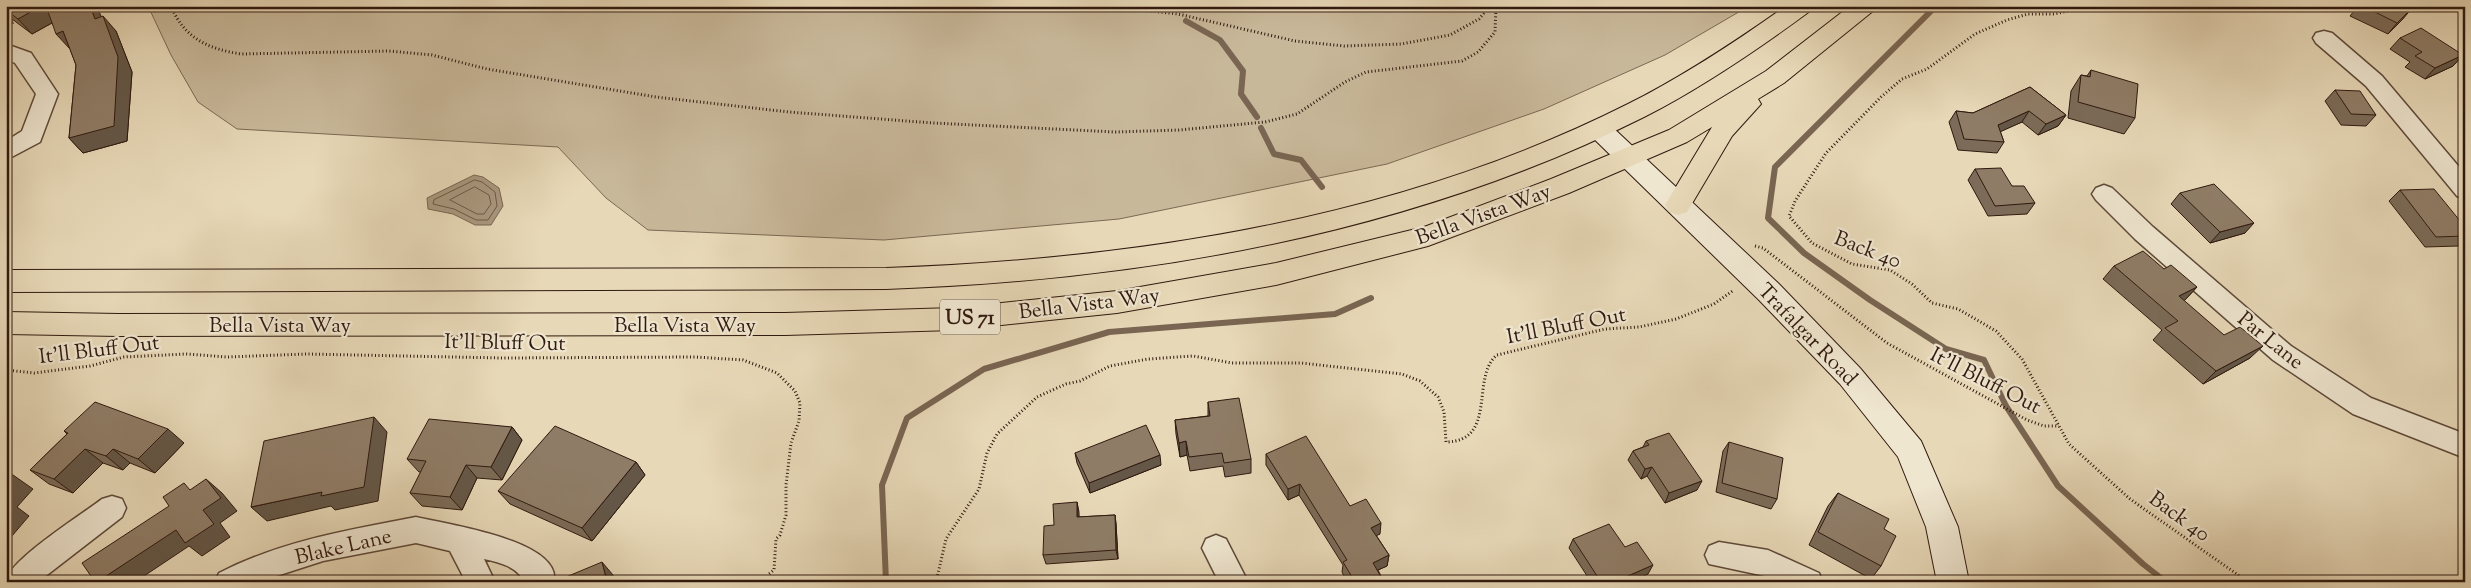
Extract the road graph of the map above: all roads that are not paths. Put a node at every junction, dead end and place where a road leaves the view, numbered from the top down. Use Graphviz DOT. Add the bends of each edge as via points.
graph roads {
  1 [pos="1802,6"];
  2 [pos="1865,6"];
  3 [pos="2324,38"];
  4 [pos="6,51"];
  5 [pos="1775,77"];
  6 [pos="1599,129"];
  7 [pos="6,152"];
  8 [pos="1629,158"];
  9 [pos="2465,190"];
  10 [pos="2104,194"];
  11 [pos="1678,205"];
  12 [pos="6,281"];
  13 [pos="6,323"];
  14 [pos="2465,446"];
  15 [pos="112,508"];
  16 [pos="460,542"];
  17 [pos="1216,548"];
  18 [pos="1719,555"];
  19 [pos="18,582"];
  20 [pos="229,582"];
  21 [pos="481,582"];
  22 [pos="539,582"];
  23 [pos="1234,582"];
  24 [pos="1809,582"];
  25 [pos="1953,582"];
  1 -- 6 [label="main road, Bella Vista Way / US 71" via="1761,39 1666,95"];
  2 -- 5 [label="main road, Bella Vista Way / US 71"];
  3 -- 9 [label="street" via="2374,81"];
  4 -- 7 [label="street" via="23,58 47,94 32,136"];
  5 -- 8 [label="main road, Bella Vista Way / US 71" via="1678,136"];
  5 -- 11 [label="main road" via="1723,130"];
  6 -- 8 [label="street, Trafalgar Road"];
  6 -- 12 [label="main road, Bella Vista Way / US 71" via="1425,194 1284,231 1170,253 1054,268 895,278"];
  8 -- 11 [label="street, Trafalgar Road"];
  8 -- 13 [label="main road, Bella Vista Way / US 71" via="1428,236 1276,274 1117,302 964,318 736,325"];
  10 -- 14 [label="street, Par Lane" via="2282,353 2362,406"];
  11 -- 25 [label="street, Trafalgar Road" via="1850,376 1910,450 1942,527"];
  15 -- 19 [label="street" via="36,564"];
  16 -- 20 [label="street, Blake Lane" via="416,530 323,548 258,567"];
  16 -- 21 [label="street"];
  16 -- 22 [label="street, Blake Lane" via="510,552 529,564 540,577"];
  17 -- 23 [label="street"];
  18 -- 24 [label="street" via="1768,563"];
}
